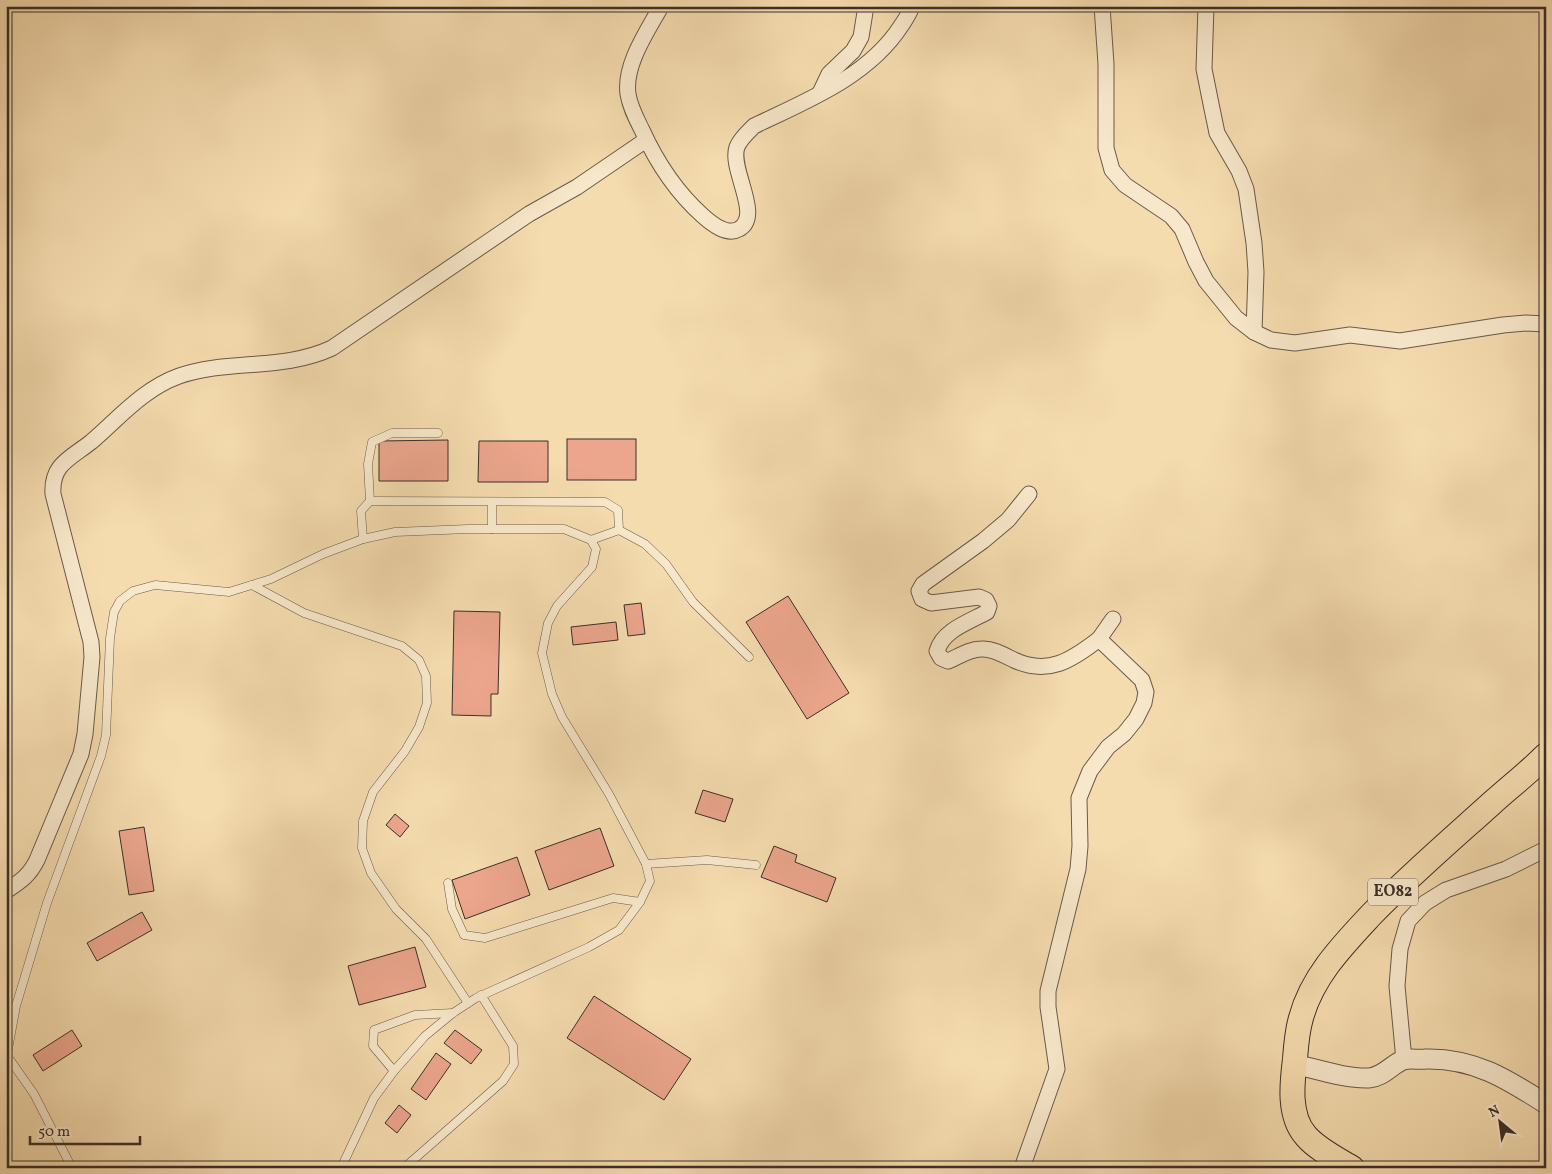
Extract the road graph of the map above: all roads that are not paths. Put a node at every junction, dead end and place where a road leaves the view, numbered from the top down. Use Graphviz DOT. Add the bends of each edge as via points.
graph roads {
  1 [pos="659,6"];
  2 [pos="866,6"];
  3 [pos="912,6"];
  4 [pos="1102,6"];
  5 [pos="1206,6"];
  6 [pos="820,93"];
  7 [pos="646,140"];
  8 [pos="1546,324"];
  9 [pos="1254,332"];
  10 [pos="438,433"];
  11 [pos="1029,494"];
  12 [pos="370,501"];
  13 [pos="492,502"];
  14 [pos="492,529"];
  15 [pos="619,530"];
  16 [pos="363,539"];
  17 [pos="592,540"];
  18 [pos="252,585"];
  19 [pos="1113,619"];
  20 [pos="1099,639"];
  21 [pos="749,657"];
  22 [pos="1546,755"];
  23 [pos="1546,849"];
  24 [pos="646,864"];
  25 [pos="756,865"];
  26 [pos="448,883"];
  27 [pos="6,891"];
  28 [pos="640,902"];
  29 [pos="481,995"];
  30 [pos="468,1003"];
  31 [pos="453,1013"];
  32 [pos="7,1058"];
  33 [pos="1404,1060"];
  34 [pos="1294,1064"];
  35 [pos="394,1071"];
  36 [pos="1546,1104"];
  37 [pos="72,1168"];
  38 [pos="340,1168"];
  39 [pos="404,1168"];
  40 [pos="1022,1168"];
  41 [pos="1352,1168"];
  1 -- 7 [label="street" via="630,70 628,93"];
  2 -- 6 [label="street" via="861,37 853,51 829,74"];
  3 -- 6 [label="street" via="895,36 874,57 851,76"];
  4 -- 9 [label="street" via="1106,148 1112,170 1125,186 1171,216 1182,229 1206,281 1236,318"];
  5 -- 9 [label="street" via="1204,69 1211,104 1217,133 1246,189 1254,243"];
  6 -- 7 [label="street" via="754,126 737,147 735,160 748,215 746,224 738,230 725,230 711,223 690,205 667,177"];
  7 -- 27 [label="street" via="577,187 529,214 332,348 308,358 192,373 163,383 125,410 58,468 52,483 53,494 91,642 85,734 72,777 37,860 24,879"];
  8 -- 9 [label="street" via="1502,325 1400,341 1350,335 1295,343 1271,340"];
  10 -- 12 [label="lane" via="392,433 372,442 368,464"];
  11 -- 20 [label="street" via="1008,520 923,584 919,591 922,599 931,603 978,598 986,600 989,606 987,612 946,635 937,651 948,661 982,648 1032,666 1047,667 1065,662"];
  12 -- 13 [label="lane"];
  12 -- 16 [label="lane" via="361,511"];
  13 -- 14 [label="lane"];
  13 -- 15 [label="lane" via="605,502 618,510"];
  14 -- 16 [label="lane" via="395,532"];
  14 -- 17 [label="lane" via="564,529"];
  15 -- 17 [label="lane"];
  15 -- 21 [label="lane" via="645,544 666,564 693,602"];
  16 -- 18 [label="lane"];
  17 -- 24 [label="lane" via="596,549 592,567 557,606 548,623 542,652 552,694 562,717"];
  18 -- 30 [label="lane" via="304,612 402,646 419,660 426,676 427,703 419,727 405,751 373,792 363,821 362,848 371,873 396,909 426,939"];
  18 -- 32 [label="lane" via="229,592 155,585 133,591 117,606 110,638 103,749 47,903 16,1006"];
  19 -- 20 [label="street"];
  20 -- 40 [label="street" via="1142,680 1146,692 1136,719 1090,770 1079,798 1078,870 1048,991 1057,1069"];
  22 -- 34 [label="main road, ΕΟ82" via="1426,861 1343,944 1308,1000 1301,1018"];
  23 -- 33 [label="street" via="1506,870 1446,890 1425,903 1408,921 1400,949 1397,986"];
  24 -- 25 [label="lane" via="707,860"];
  24 -- 28 [label="lane" via="650,881"];
  26 -- 28 [label="lane" via="452,909 464,935 485,938 613,898"];
  28 -- 29 [label="lane" via="619,930 589,948"];
  29 -- 30 [label="lane"];
  29 -- 39 [label="lane" via="513,1046 514,1064 503,1081"];
  30 -- 31 [label="lane"];
  31 -- 35 [label="lane" via="425,1036"];
  31 -- 35 [label="lane" via="415,1015 374,1030 373,1046"];
  32 -- 37 [label="lane" via="34,1094"];
  33 -- 34 [label="street" via="1372,1078"];
  33 -- 36 [label="street" via="1443,1059 1478,1066"];
  34 -- 41 [label="main road, ΕΟ82" via="1293,1105 1299,1126 1315,1144"];
  35 -- 38 [label="lane" via="374,1098"];
}
